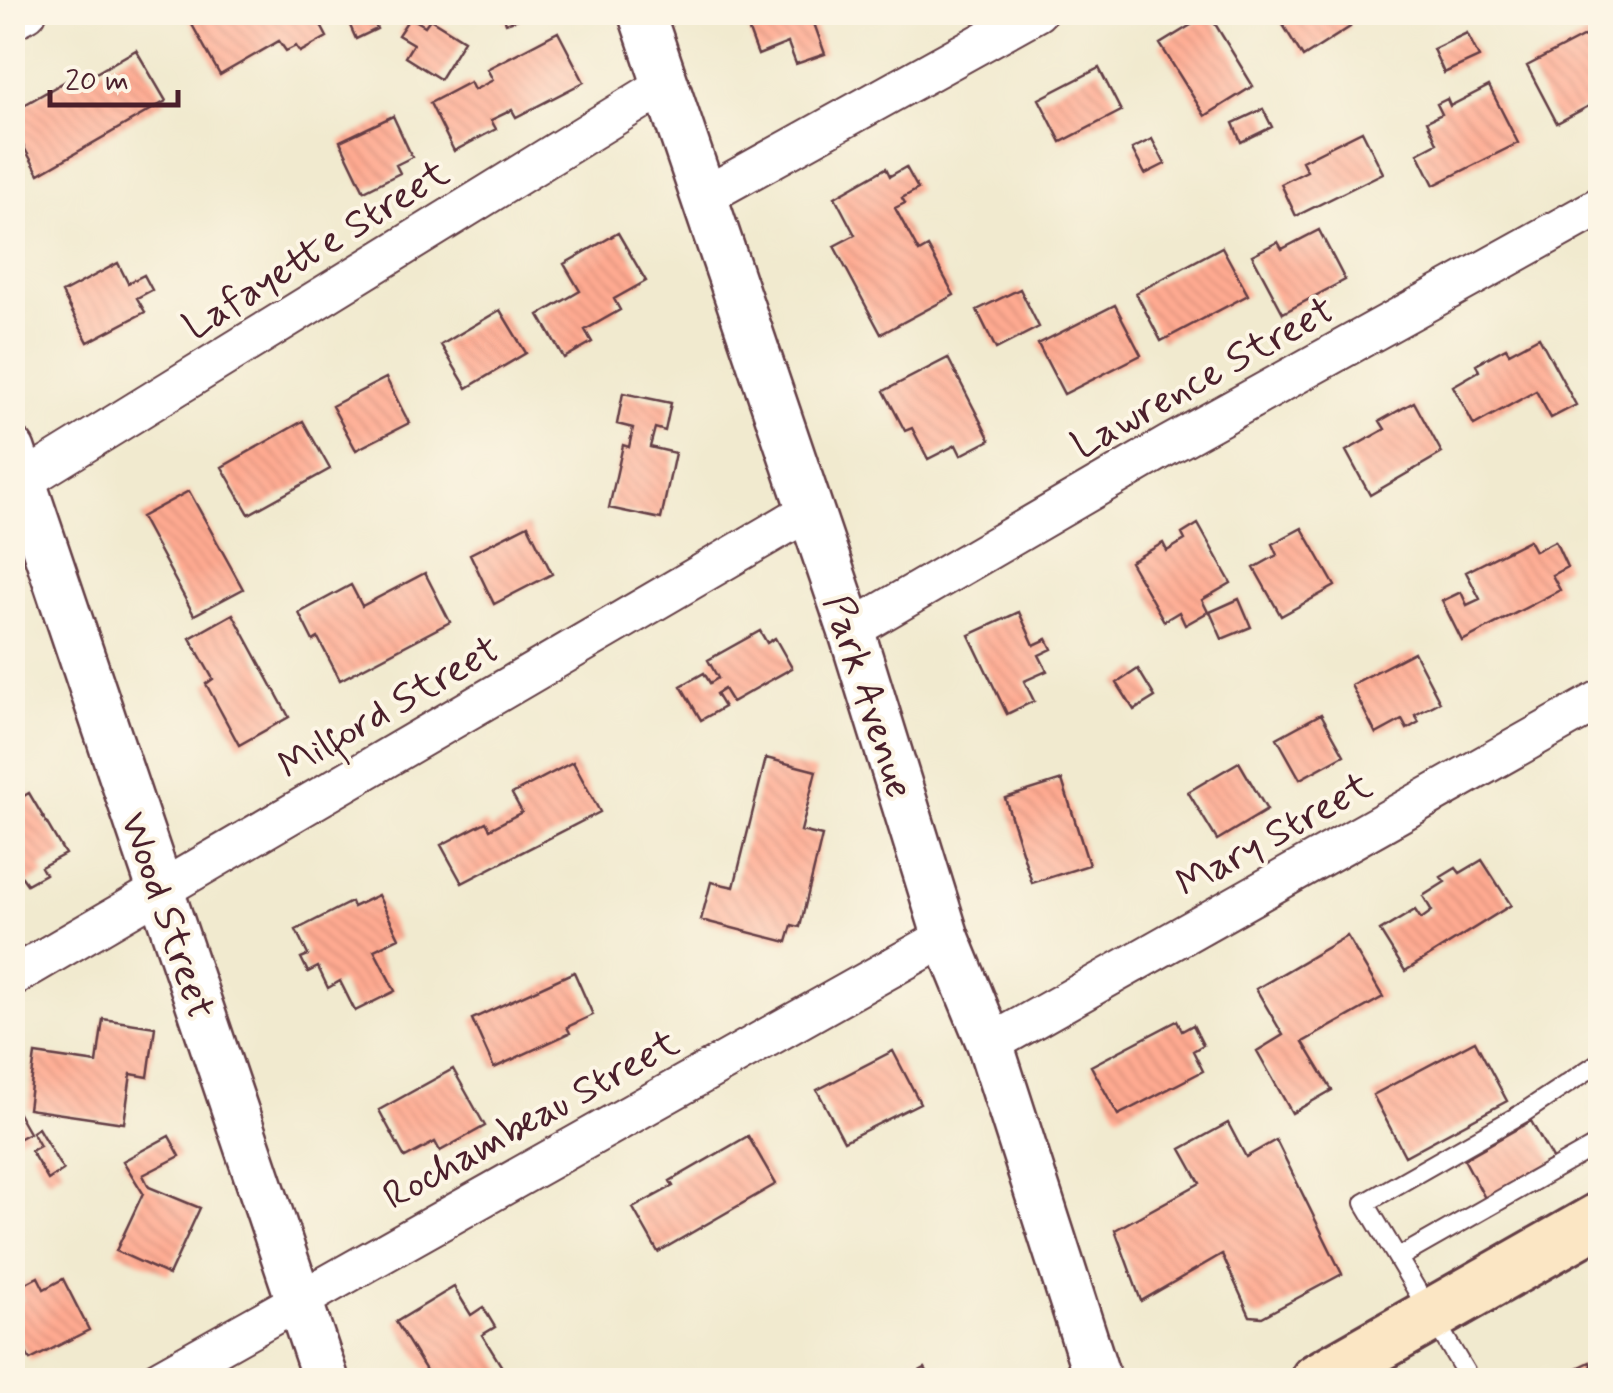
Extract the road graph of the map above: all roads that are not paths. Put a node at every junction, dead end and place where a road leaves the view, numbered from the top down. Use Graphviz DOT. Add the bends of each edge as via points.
graph roads {
  1 [pos="27,12"];
  2 [pos="641,12"];
  3 [pos="1037,12"];
  4 [pos="12,20"];
  5 [pos="665,85"];
  6 [pos="704,198"];
  7 [pos="1600,206"];
  8 [pos="16,473"];
  9 [pos="809,511"];
  10 [pos="850,630"];
  11 [pos="1600,700"];
  12 [pos="161,892"];
  13 [pos="946,936"];
  14 [pos="12,977"];
  15 [pos="990,1044"];
  16 [pos="1600,1062"];
  17 [pos="1600,1143"];
  18 [pos="1600,1220"];
  19 [pos="1398,1258"];
  20 [pos="300,1299"];
  21 [pos="1432,1313"];
  22 [pos="1325,1378"];
  23 [pos="158,1380"];
  24 [pos="326,1380"];
  25 [pos="1098,1380"];
  26 [pos="1470,1380"];
  1 -- 4 [label="street"];
  2 -- 5 [label="street, Park Avenue"];
  3 -- 6 [label="street"];
  5 -- 6 [label="street, Park Avenue"];
  5 -- 8 [label="street, Lafayette Street"];
  6 -- 9 [label="street, Park Avenue"];
  7 -- 10 [label="street, Lawrence Street"];
  8 -- 12 [label="street, Wood Street"];
  9 -- 10 [label="street, Park Avenue"];
  9 -- 12 [label="street, Milford Street"];
  10 -- 13 [label="street, Park Avenue"];
  11 -- 15 [label="street, Mary Street"];
  12 -- 14 [label="street, Milford Street"];
  12 -- 20 [label="street, Wood Street"];
  13 -- 15 [label="street, Park Avenue"];
  13 -- 20 [label="street, Rochambeau Street"];
  15 -- 25 [label="street, Park Avenue"];
  16 -- 19 [label="lane" via="1365,1203"];
  17 -- 19 [label="lane"];
  18 -- 21 [label="main road"];
  19 -- 21 [label="lane"];
  20 -- 23 [label="street, Rochambeau Street"];
  20 -- 24 [label="street, Wood Street"];
  21 -- 22 [label="main road"];
  21 -- 26 [label="lane"];
}
